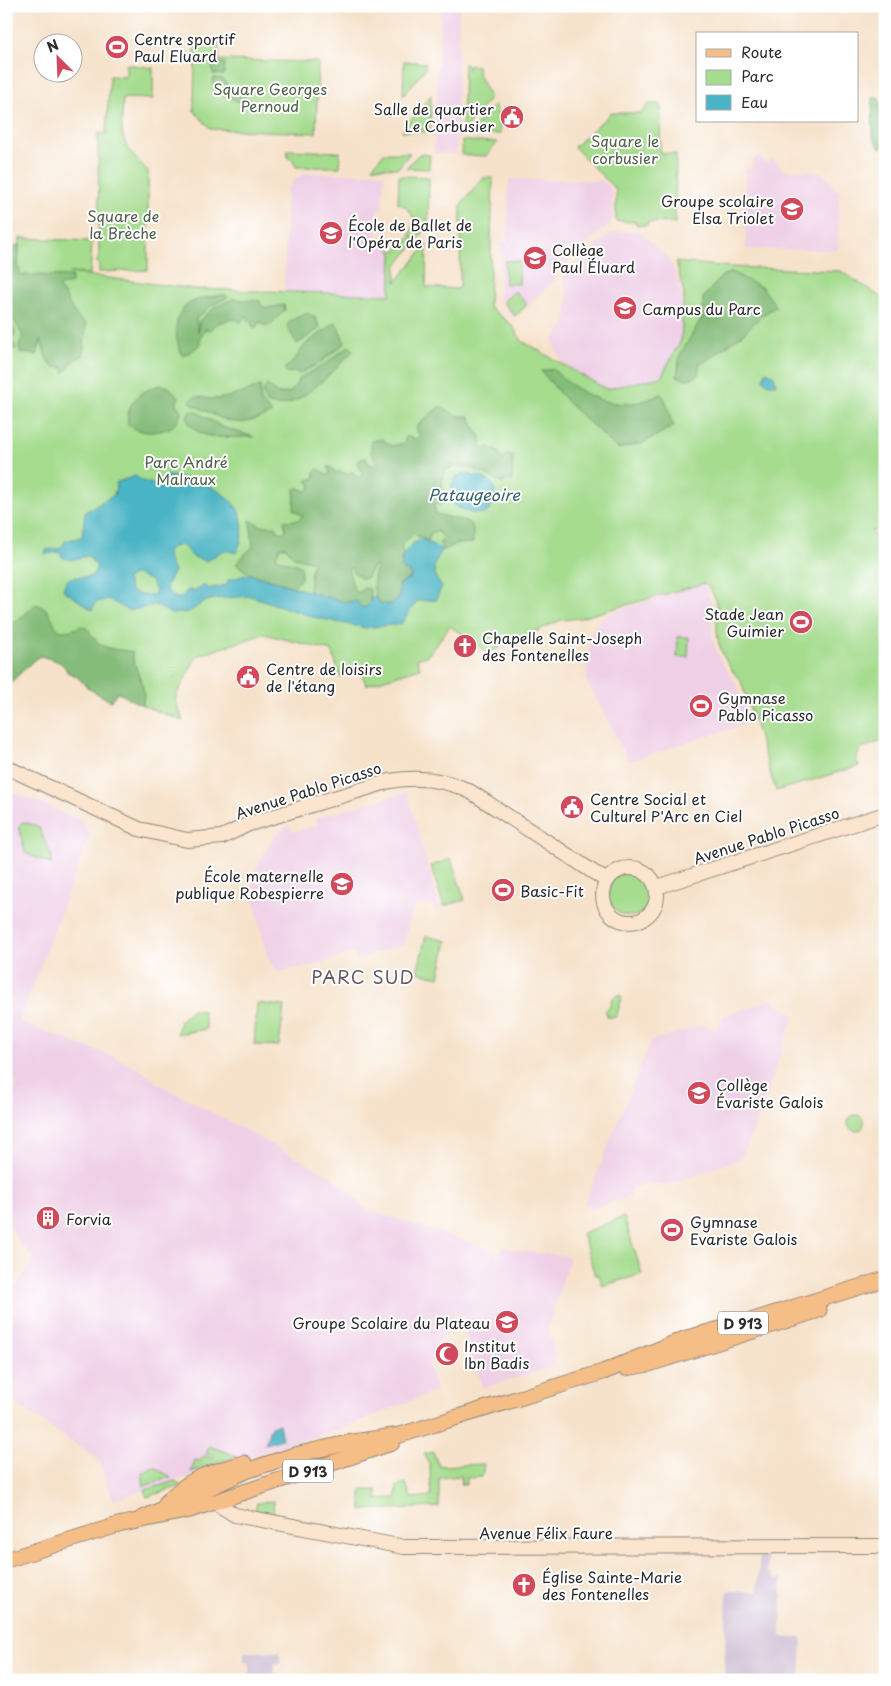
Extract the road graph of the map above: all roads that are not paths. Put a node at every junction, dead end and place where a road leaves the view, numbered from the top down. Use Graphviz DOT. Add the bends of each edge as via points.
graph roads {
  1 [pos="6,767"];
  2 [pos="885,814"];
  3 [pos="607,881"];
  4 [pos="657,887"];
  5 [pos="885,1279"];
  6 [pos="885,1290"];
  7 [pos="603,1372"];
  8 [pos="400,1436"];
  9 [pos="347,1443"];
  10 [pos="291,1456"];
  11 [pos="202,1483"];
  12 [pos="214,1502"];
  13 [pos="141,1519"];
  14 [pos="885,1546"];
  15 [pos="6,1560"];
  1 -- 3 [label="street, Avenue Pablo Picasso" via="139,829 195,840 222,837 249,824 390,781 436,780 471,792"];
  2 -- 4 [label="street, Avenue Pablo Picasso"];
  3 -- 4 [label="street" via="620,870 636,868 649,875"];
  3 -- 4 [label="street" via="603,890 607,909 613,916 631,922 640,921 653,911"];
  5 -- 7 [label="main road, D 913" via="686,1338"];
  6 -- 7 [label="main road, D 913" via="649,1364"];
  7 -- 8 [label="main road, D 913"];
  8 -- 9 [label="main road, D 913"];
  8 -- 12 [label="main road, D 913" via="391,1443"];
  9 -- 10 [label="main road, D 913"];
  9 -- 11 [label="main road, D 913" via="332,1440 310,1444"];
  10 -- 11 [label="main road, D 913"];
  10 -- 12 [label="main road" via="286,1467 233,1487"];
  11 -- 12 [label="main road"];
  11 -- 13 [label="main road, D 913" via="183,1486 163,1507"];
  12 -- 13 [label="main road, D 913" via="184,1512"];
  12 -- 14 [label="street, Avenue Félix Faure" via="236,1515 404,1547"];
  13 -- 15 [label="main road, D 913"];
}
